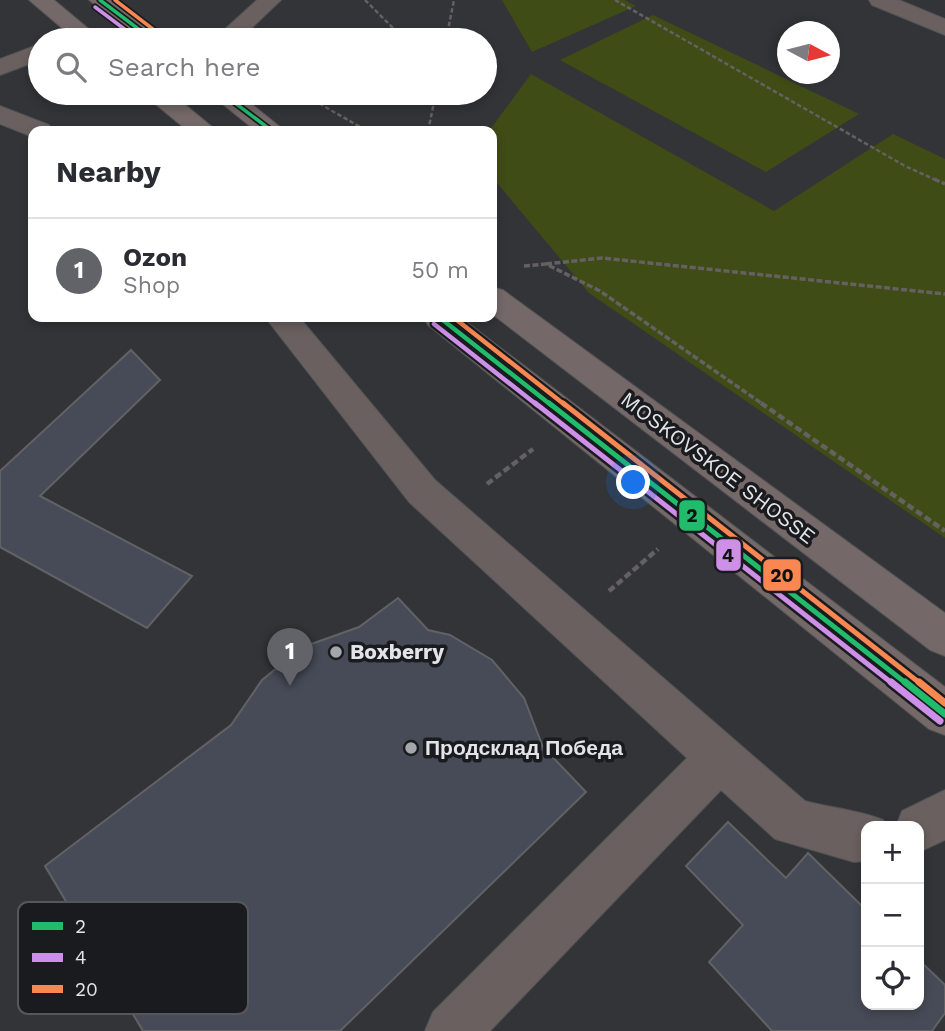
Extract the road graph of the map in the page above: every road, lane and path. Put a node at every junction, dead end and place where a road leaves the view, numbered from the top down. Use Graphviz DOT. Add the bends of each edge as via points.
graph roads {
  1 [pos="40,0"];
  2 [pos="100,0"];
  3 [pos="270,0"];
  4 [pos="365,0"];
  5 [pos="454,0"];
  6 [pos="615,0"];
  7 [pos="880,0"];
  8 [pos="69,28"];
  9 [pos="137,28"];
  10 [pos="238,28"];
  11 [pos="393,28"];
  12 [pos="448,28"];
  13 [pos="945,28"];
  14 [pos="28,56"];
  15 [pos="0,68"];
  16 [pos="170,105"];
  17 [pos="238,105"];
  18 [pos="322,105"];
  19 [pos="433,105"];
  20 [pos="0,114"];
  21 [pos="28,126"];
  22 [pos="198,126"];
  23 [pos="265,126"];
  24 [pos="358,126"];
  25 [pos="429,126"];
  26 [pos="945,184"];
  27 [pos="546,264"];
  28 [pos="520,266"];
  29 [pos="945,294"];
  30 [pos="497,302"];
  31 [pos="285,322"];
  32 [pos="445,322"];
  33 [pos="945,531"];
  34 [pos="664,544"];
  35 [pos="571,624"];
  36 [pos="945,637"];
  37 [pos="945,714"];
  38 [pos="721,757"];
  39 [pos="945,814"];
  40 [pos="924,825"];
  41 [pos="861,837"];
  42 [pos="453,1031"];
  1 -- 8 [label="main road"];
  2 -- 9 [label="main road"];
  3 -- 10 [label="street"];
  4 -- 11 [label="path"];
  5 -- 12 [label="path"];
  6 -- 26 [label="path" via="905,166"];
  7 -- 13 [label="street"];
  14 -- 15 [label="street"];
  16 -- 22 [label="main road"];
  17 -- 23 [label="main road"];
  18 -- 24 [label="path"];
  19 -- 25 [label="path"];
  20 -- 21 [label="street"];
  27 -- 28 [label="path"];
  27 -- 29 [label="path" via="602,258"];
  27 -- 33 [label="path" via="600,291"];
  30 -- 36 [label="main road, MOSKOVSKOE SHOSSE"];
  31 -- 35 [label="street" via="422,491"];
  32 -- 37 [label="main road"];
  34 -- 35 [label="path"];
  35 -- 38 [label="street"];
  38 -- 41 [label="street" via="792,821"];
  38 -- 42 [label="street"];
  39 -- 40 [label="street"];
}
